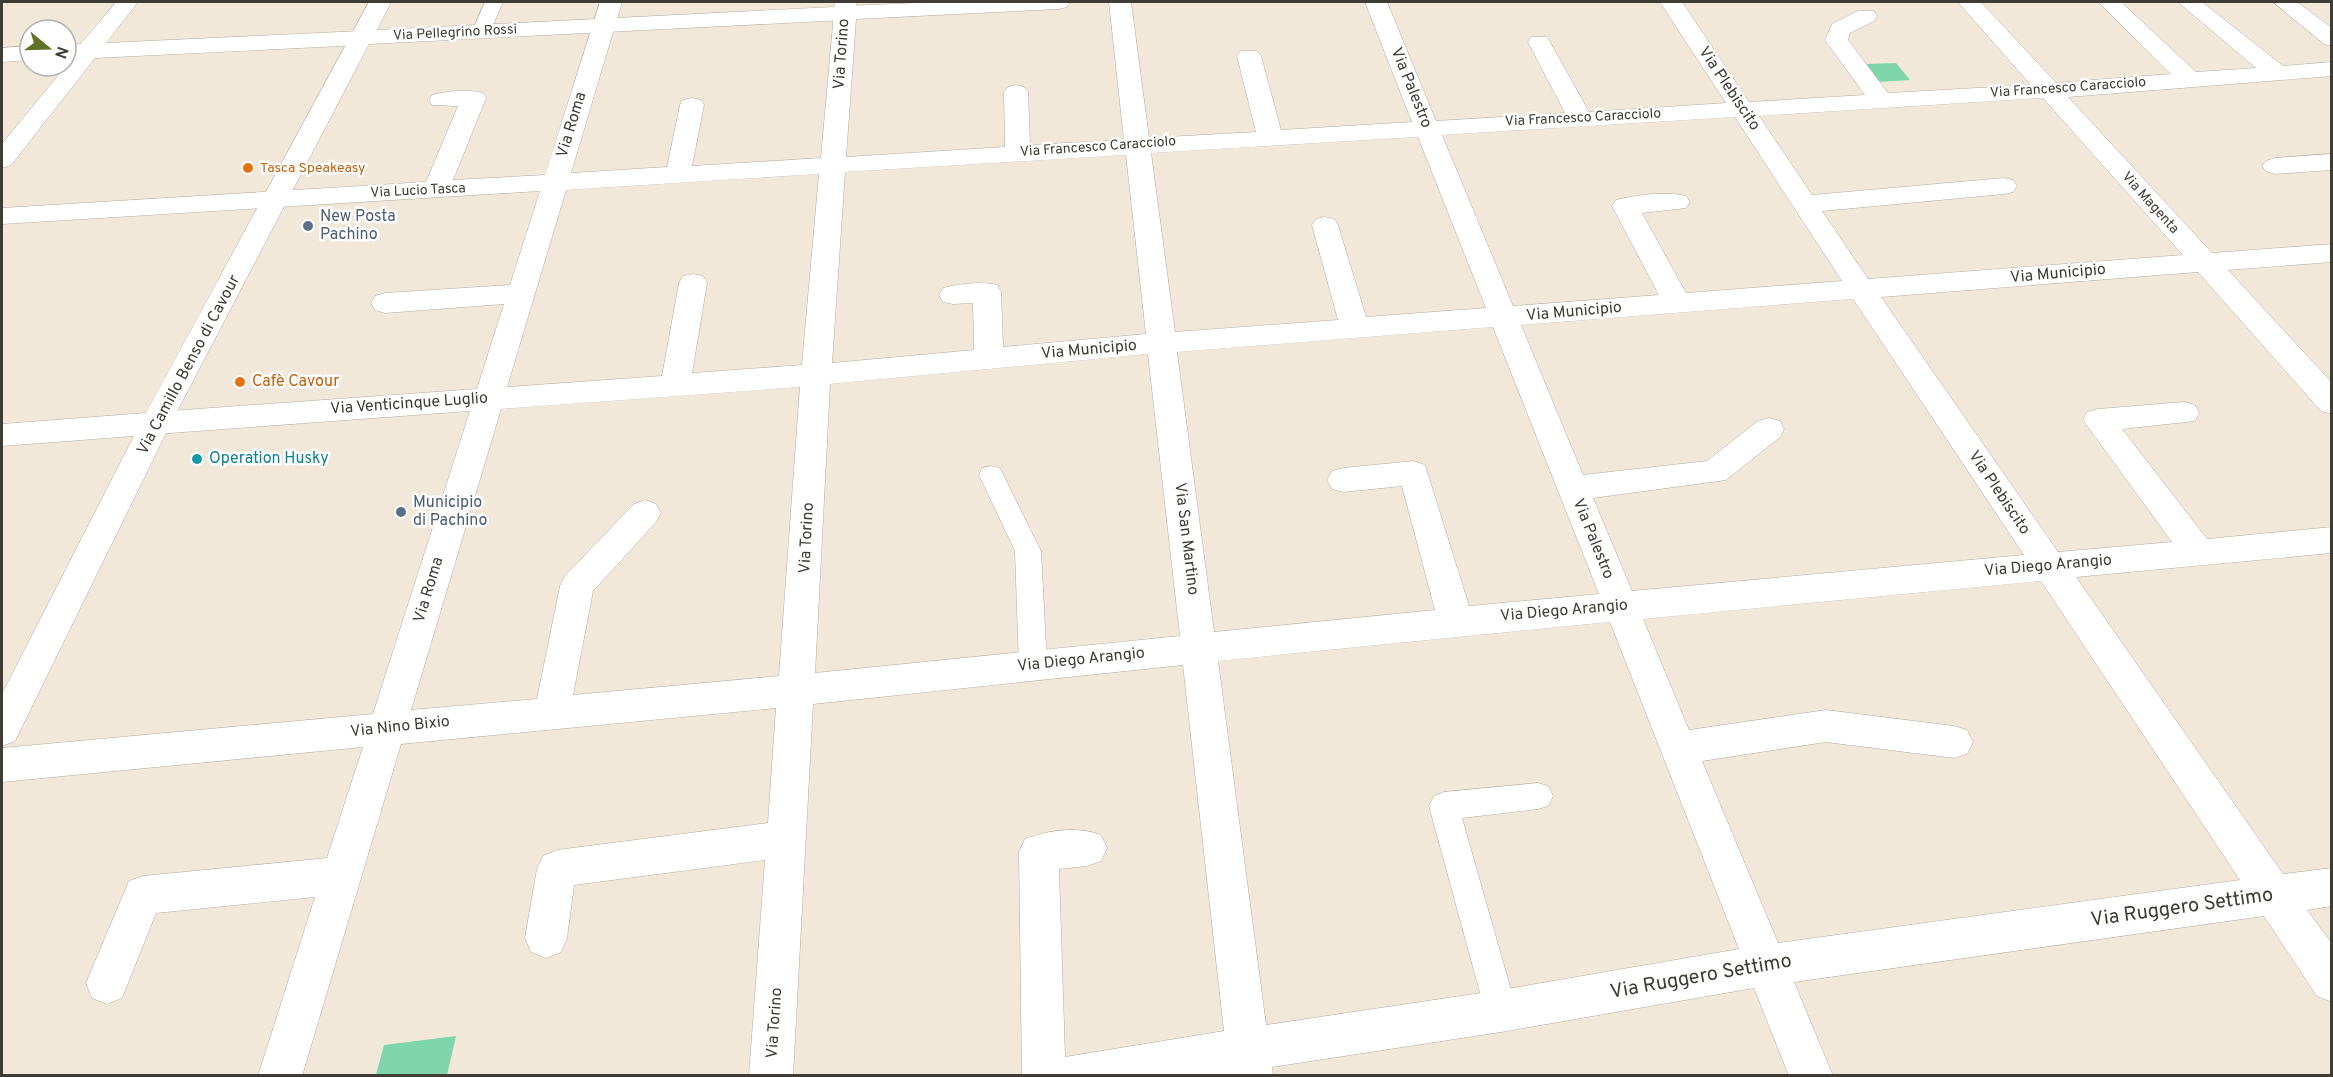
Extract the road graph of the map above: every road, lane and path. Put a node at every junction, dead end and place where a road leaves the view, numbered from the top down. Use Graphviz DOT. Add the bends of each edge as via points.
graph roads {
  1 [pos="127,2"];
  2 [pos="380,2"];
  3 [pos="494,2"];
  4 [pos="1059,2"];
  5 [pos="1120,2"];
  6 [pos="1376,2"];
  7 [pos="1671,2"];
  8 [pos="1969,2"];
  9 [pos="2109,2"];
  10 [pos="2190,2"];
  11 [pos="2284,2"];
  12 [pos="845,7"];
  13 [pos="607,14"];
  14 [pos="1866,16"];
  15 [pos="481,32"];
  16 [pos="361,38"];
  17 [pos="2331,39"];
  18 [pos="1539,42"];
  19 [pos="78,50"];
  20 [pos="78,51"];
  21 [pos="18,54"];
  22 [pos="2,55"];
  23 [pos="1249,56"];
  24 [pos="2331,69"];
  25 [pos="2277,73"];
  26 [pos="58,78"];
  27 [pos="2190,80"];
  28 [pos="2048,91"];
  29 [pos="1016,92"];
  30 [pos="441,100"];
  31 [pos="1881,100"];
  32 [pos="692,105"];
  33 [pos="1742,109"];
  34 [pos="1580,118"];
  35 [pos="1426,127"];
  36 [pos="1270,137"];
  37 [pos="1138,145"];
  38 [pos="1018,153"];
  39 [pos="2,160"];
  40 [pos="2331,162"];
  41 [pos="834,164"];
  42 [pos="2276,166"];
  43 [pos="678,174"];
  44 [pos="554,182"];
  45 [pos="2004,186"];
  46 [pos="436,190"];
  47 [pos="278,198"];
  48 [pos="1677,202"];
  49 [pos="1805,204"];
  50 [pos="2,216"];
  51 [pos="1325,225"];
  52 [pos="2331,253"];
  53 [pos="2204,262"];
  54 [pos="693,283"];
  55 [pos="1862,291"];
  56 [pos="519,294"];
  57 [pos="953,295"];
  58 [pos="385,303"];
  59 [pos="1677,303"];
  60 [pos="1504,318"];
  61 [pos="1355,330"];
  62 [pos="1162,343"];
  63 [pos="989,359"];
  64 [pos="816,375"];
  65 [pos="675,385"];
  66 [pos="487,399"];
  67 [pos="2331,404"];
  68 [pos="2184,413"];
  69 [pos="156,423"];
  70 [pos="1769,429"];
  71 [pos="2,435"];
  72 [pos="991,475"];
  73 [pos="1343,480"];
  74 [pos="1573,488"];
  75 [pos="645,513"];
  76 [pos="2331,540"];
  77 [pos="2199,553"];
  78 [pos="2049,566"];
  79 [pos="1621,606"];
  80 [pos="1455,622"];
  81 [pos="1199,647"];
  82 [pos="1033,666"];
  83 [pos="798,690"];
  84 [pos="552,712"];
  85 [pos="387,729"];
  86 [pos="2,730"];
  87 [pos="1954,742"];
  88 [pos="1678,748"];
  89 [pos="2,765"];
  90 [pos="1538,796"];
  91 [pos="787,839"];
  92 [pos="1087,848"];
  93 [pos="341,876"];
  94 [pos="2331,887"];
  95 [pos="2272,895"];
  96 [pos="546,938"];
  97 [pos="1766,965"];
  98 [pos="2331,981"];
  99 [pos="108,983"];
  100 [pos="1500,1011"];
  101 [pos="1250,1062"];
  102 [pos="280,1076"];
  103 [pos="771,1076"];
  104 [pos="1044,1076"];
  105 [pos="1072,1076"];
  106 [pos="1811,1076"];
  1 -- 19 [label="street"];
  2 -- 16 [label="street, Via Camillo Benso di Cavour"];
  3 -- 15 [label="lane"];
  4 -- 12 [label="street, Via Pellegrino Rossi"];
  5 -- 37 [label="street, Via San Martino"];
  6 -- 35 [label="street, Via Palestro"];
  7 -- 33 [label="street, Via Plebiscito"];
  8 -- 28 [label="street, Via Magenta"];
  9 -- 27 [label="street"];
  10 -- 25 [label="street"];
  11 -- 17 [label="street"];
  12 -- 13 [label="street, Via Pellegrino Rossi"];
  12 -- 41 [label="street, Via Torino"];
  13 -- 15 [label="street, Via Pellegrino Rossi"];
  13 -- 44 [label="street, Via Roma"];
  14 -- 31 [label="street" via="1840,29 1836,40"];
  15 -- 16 [label="street, Via Pellegrino Rossi"];
  16 -- 20 [label="street, Via Pellegrino Rossi"];
  16 -- 47 [label="street, Via Camillo Benso di Cavour"];
  18 -- 34 [label="street"];
  21 -- 22 [label="street"];
  23 -- 36 [label="street"];
  24 -- 25 [label="street, Via Francesco Caracciolo"];
  25 -- 27 [label="street, Via Francesco Caracciolo"];
  26 -- 39 [label="street"];
  27 -- 28 [label="street, Via Francesco Caracciolo"];
  28 -- 31 [label="street, Via Francesco Caracciolo"];
  28 -- 53 [label="street, Via Magenta"];
  29 -- 38 [label="street"];
  30 -- 46 [label="street" via="474,98"];
  31 -- 33 [label="street, Via Francesco Caracciolo"];
  32 -- 43 [label="street"];
  33 -- 34 [label="street, Via Francesco Caracciolo"];
  33 -- 49 [label="street, Via Plebiscito"];
  34 -- 35 [label="street, Via Francesco Caracciolo"];
  35 -- 36 [label="street, Via Francesco Caracciolo"];
  35 -- 60 [label="street, Via Palestro"];
  36 -- 37 [label="street, Via Francesco Caracciolo"];
  37 -- 38 [label="street, Via Francesco Caracciolo"];
  37 -- 62 [label="street, Via San Martino"];
  38 -- 41 [label="street, Via Francesco Caracciolo"];
  40 -- 42 [label="street"];
  41 -- 43 [label="street, Via Lucio Tasca"];
  41 -- 64 [label="street, Via Torino"];
  43 -- 44 [label="street, Via Lucio Tasca"];
  44 -- 46 [label="street, Via Lucio Tasca"];
  44 -- 56 [label="street, Via Roma"];
  45 -- 49 [label="street"];
  46 -- 47 [label="street, Via Lucio Tasca"];
  47 -- 50 [label="street, Via Lucio Tasca"];
  47 -- 69 [label="street, Via Camillo Benso di Cavour"];
  48 -- 59 [label="street" via="1625,206"];
  49 -- 55 [label="street, Via Plebiscito"];
  51 -- 61 [label="street"];
  52 -- 53 [label="street, Via Municipio"];
  53 -- 55 [label="street, Via Municipio"];
  53 -- 67 [label="street, Via Magenta"];
  54 -- 65 [label="street"];
  55 -- 59 [label="street, Via Municipio"];
  55 -- 78 [label="street, Via Plebiscito"];
  56 -- 58 [label="street"];
  56 -- 66 [label="street, Via Roma"];
  57 -- 63 [label="street" via="987,292"];
  59 -- 60 [label="street, Via Municipio"];
  60 -- 61 [label="street, Via Municipio"];
  60 -- 74 [label="street, Via Palestro"];
  61 -- 62 [label="street, Via Municipio"];
  62 -- 63 [label="street, Via Municipio"];
  62 -- 81 [label="street, Via San Martino"];
  63 -- 64 [label="street, Via Municipio"];
  64 -- 65 [label="street, Via Venticinque Luglio"];
  64 -- 83 [label="street, Via Torino"];
  65 -- 66 [label="street, Via Venticinque Luglio"];
  66 -- 69 [label="street, Via Venticinque Luglio"];
  66 -- 85 [label="street, Via Roma"];
  68 -- 77 [label="street" via="2098,420"];
  69 -- 71 [label="street, Via Venticinque Luglio"];
  69 -- 86 [label="street, Via Camillo Benso di Cavour"];
  70 -- 74 [label="street" via="1714,472"];
  72 -- 82 [label="lane" via="1028,551"];
  73 -- 80 [label="street" via="1414,473"];
  74 -- 79 [label="street, Via Palestro"];
  75 -- 84 [label="street" via="577,586"];
  76 -- 77 [label="street, Via Diego Arangio"];
  77 -- 78 [label="street, Via Diego Arangio"];
  78 -- 79 [label="street, Via Diego Arangio"];
  78 -- 95 [label="street, Via Plebiscito"];
  79 -- 80 [label="street, Via Diego Arangio"];
  79 -- 88 [label="street, Via Palestro"];
  80 -- 81 [label="street, Via Diego Arangio"];
  81 -- 82 [label="street, Via Diego Arangio"];
  81 -- 101 [label="street, Via San Martino"];
  82 -- 83 [label="street, Via Diego Arangio"];
  83 -- 84 [label="street, Via Nino Bixio"];
  83 -- 91 [label="street, Via Torino"];
  84 -- 85 [label="street, Via Nino Bixio"];
  85 -- 89 [label="street, Via Nino Bixio"];
  85 -- 93 [label="street, Via Roma"];
  87 -- 88 [label="street" via="1826,726"];
  88 -- 97 [label="street, Via Palestro"];
  90 -- 100 [label="lane" via="1444,806"];
  91 -- 96 [label="street" via="557,869"];
  91 -- 103 [label="street, Via Torino"];
  92 -- 104 [label="street" via="1040,852"];
  93 -- 99 [label="street" via="143,895"];
  93 -- 102 [label="street, Via Roma"];
  94 -- 95 [label="street, Via Ruggero Settimo"];
  95 -- 97 [label="street, Via Ruggero Settimo"];
  95 -- 98 [label="street, Via Plebiscito"];
  97 -- 100 [label="street, Via Ruggero Settimo"];
  97 -- 106 [label="street, Via Palestro"];
  100 -- 101 [label="street, Via Ruggero Settimo"];
  101 -- 105 [label="street, Via Ruggero Settimo"];
}
